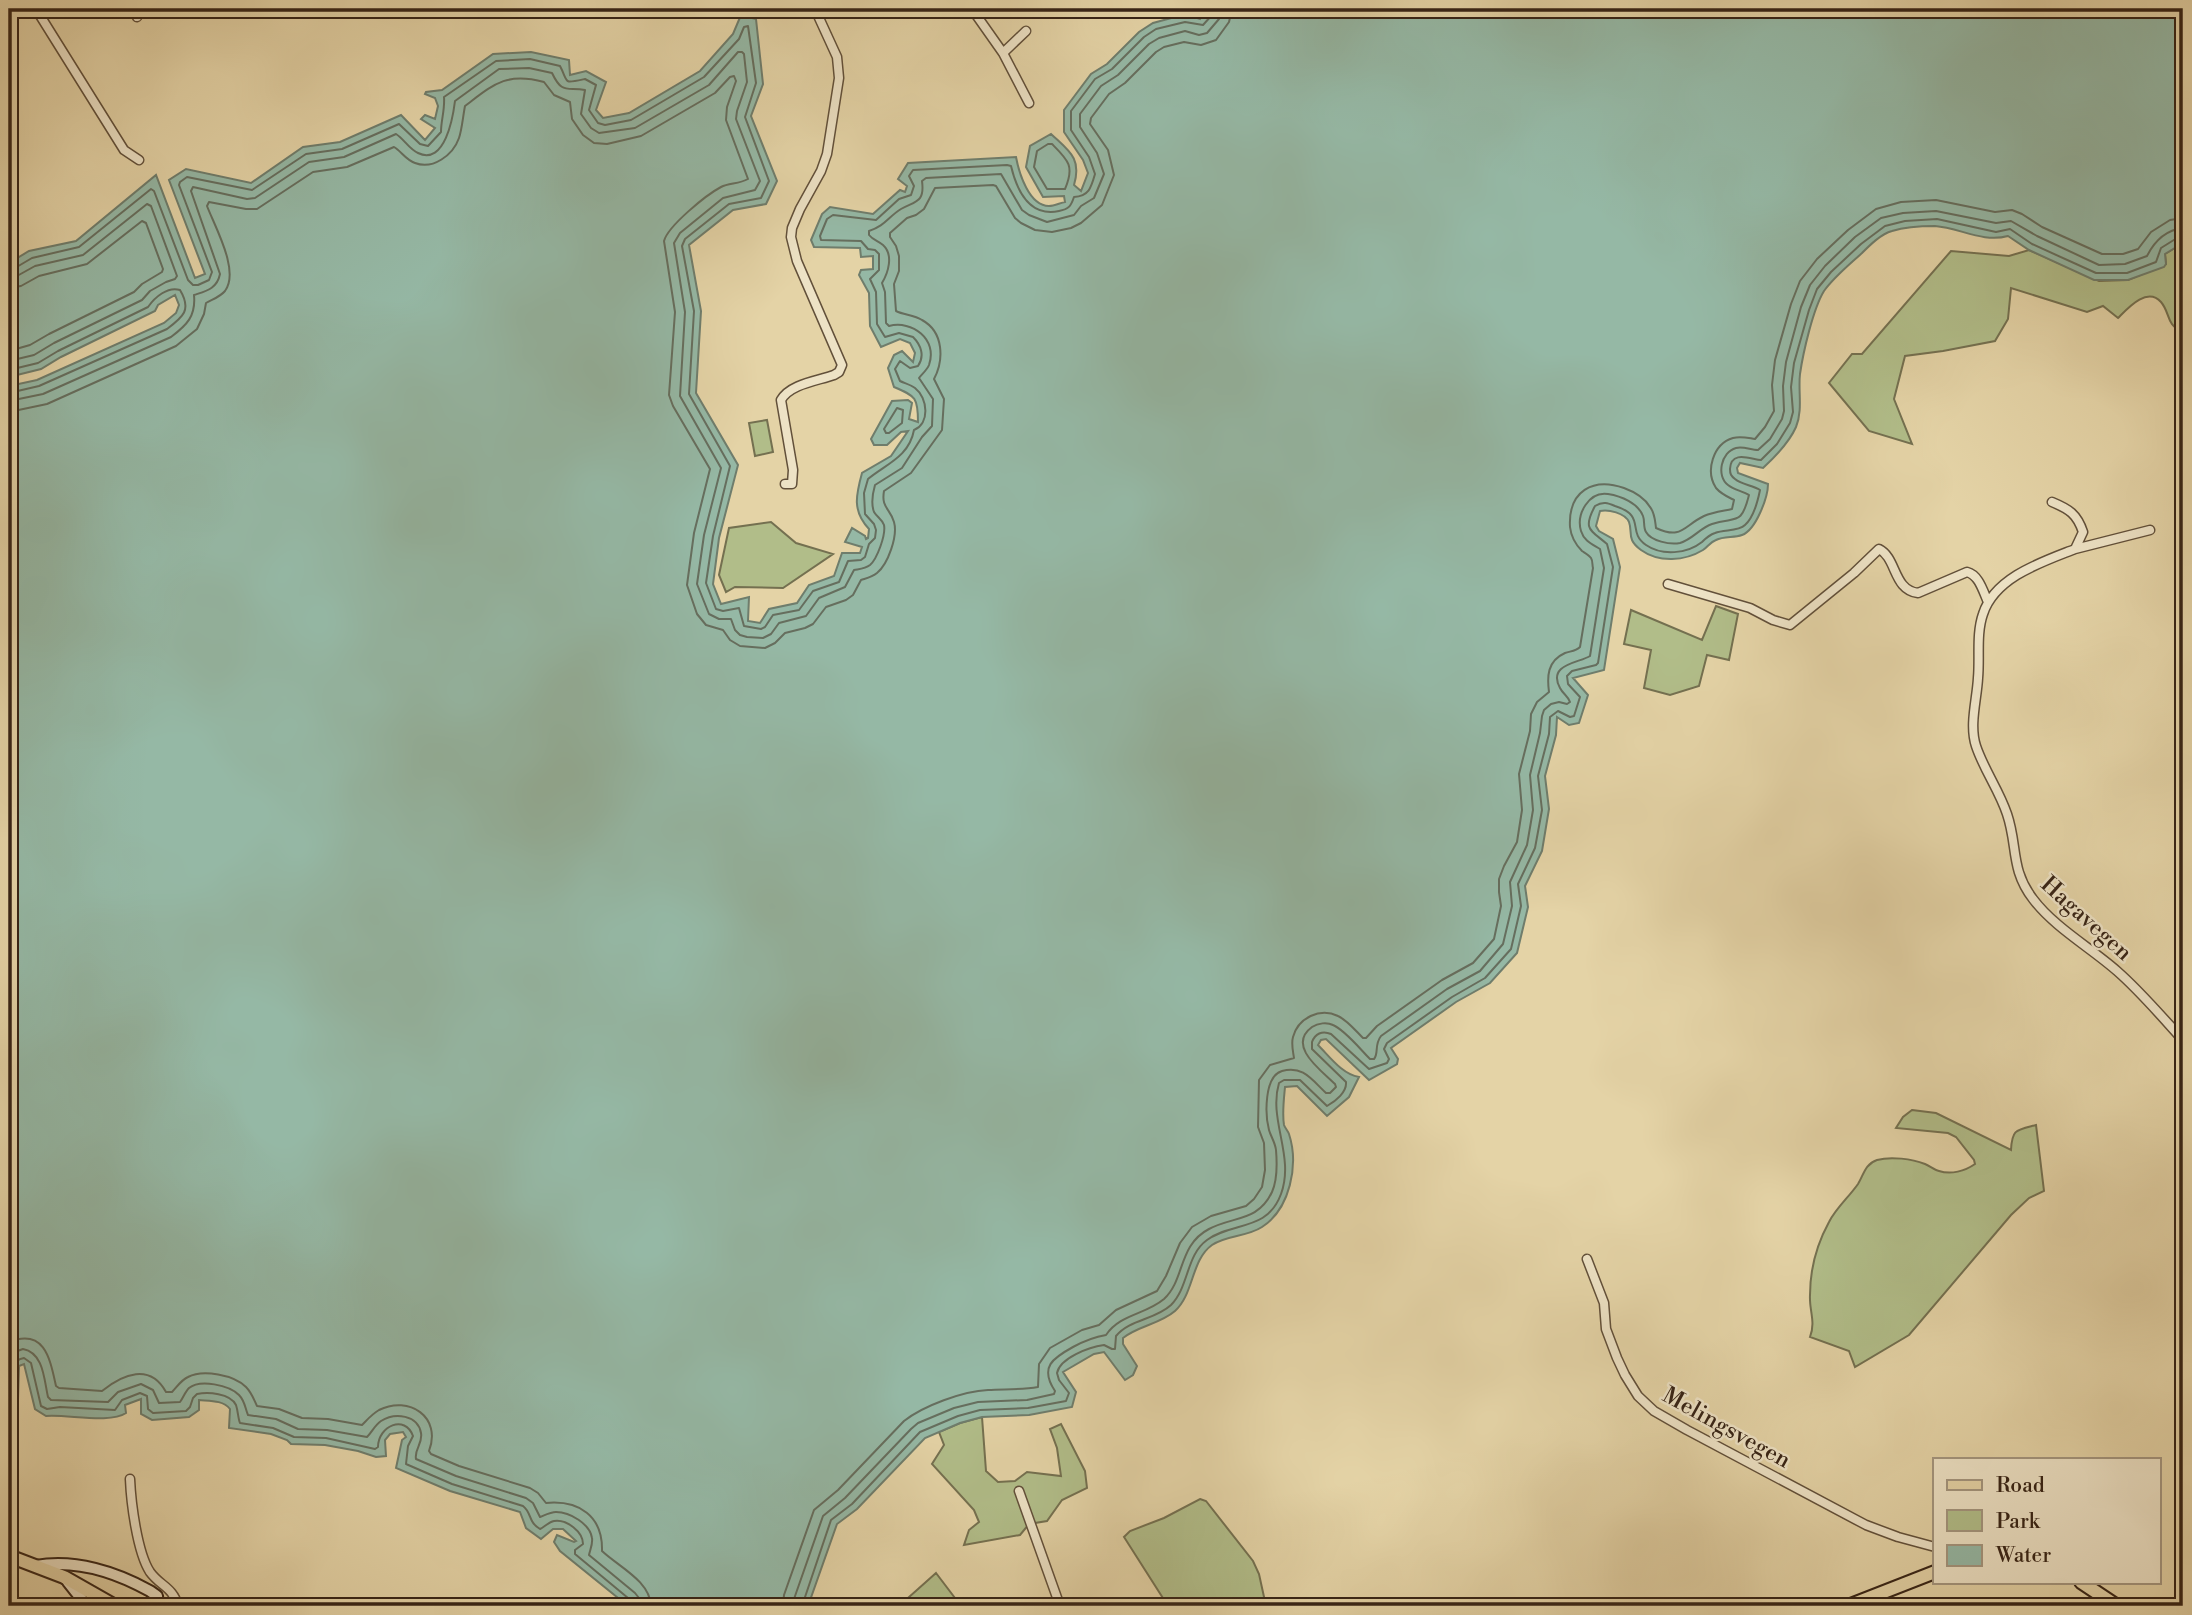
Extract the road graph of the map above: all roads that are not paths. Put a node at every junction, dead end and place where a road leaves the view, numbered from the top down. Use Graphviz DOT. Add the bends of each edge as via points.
graph roads {
  1 [pos="36,9"];
  2 [pos="815,9"];
  3 [pos="972,9"];
  4 [pos="1026,31"];
  5 [pos="1003,52"];
  6 [pos="1029,103"];
  7 [pos="139,160"];
  8 [pos="785,484"];
  9 [pos="2052,502"];
  10 [pos="2150,530"];
  11 [pos="2075,549"];
  12 [pos="1668,584"];
  13 [pos="1988,602"];
  14 [pos="2183,1040"];
  15 [pos="1587,1259"];
  16 [pos="130,1479"];
  17 [pos="1019,1491"];
  18 [pos="1933,1546"];
  19 [pos="9,1556"];
  20 [pos="36,1566"];
  21 [pos="1933,1573"];
  22 [pos="64,1577"];
  23 [pos="2084,1584"];
  24 [pos="87,1606"];
  25 [pos="115,1606"];
  26 [pos="158,1606"];
  27 [pos="178,1606"];
  28 [pos="1060,1606"];
  29 [pos="1849,1606"];
  30 [pos="2116,1606"];
  1 -- 7 [label="street" via="124,150"];
  2 -- 8 [label="street" via="837,57 839,78 827,154 791,237 842,365 834,375 792,388 781,400 793,470 792,484"];
  3 -- 5 [label="street"];
  4 -- 5 [label="street"];
  5 -- 6 [label="street"];
  9 -- 11 [label="street" via="2079,519 2083,532"];
  10 -- 11 [label="street"];
  11 -- 13 [label="street" via="2026,568"];
  12 -- 13 [label="street" via="1790,625 1879,549 1910,592 1918,593 1967,572 1976,578"];
  13 -- 14 [label="street, Hagavegen" via="1980,629 1974,732 2008,814 2020,878 2048,915 2118,971"];
  15 -- 18 [label="street, Melingsvegen" via="1604,1303 1606,1329 1617,1358 1638,1396 1654,1411 1867,1525"];
  16 -- 27 [label="street" via="133,1516 146,1561"];
  17 -- 28 [label="street"];
  19 -- 20 [label="main road"];
  20 -- 22 [label="main road"];
  20 -- 26 [label="main road" via="94,1568 150,1591 157,1596"];
  21 -- 29 [label="main road"];
  22 -- 24 [label="main road"];
  22 -- 25 [label="main road"];
  23 -- 30 [label="main road"];
}
